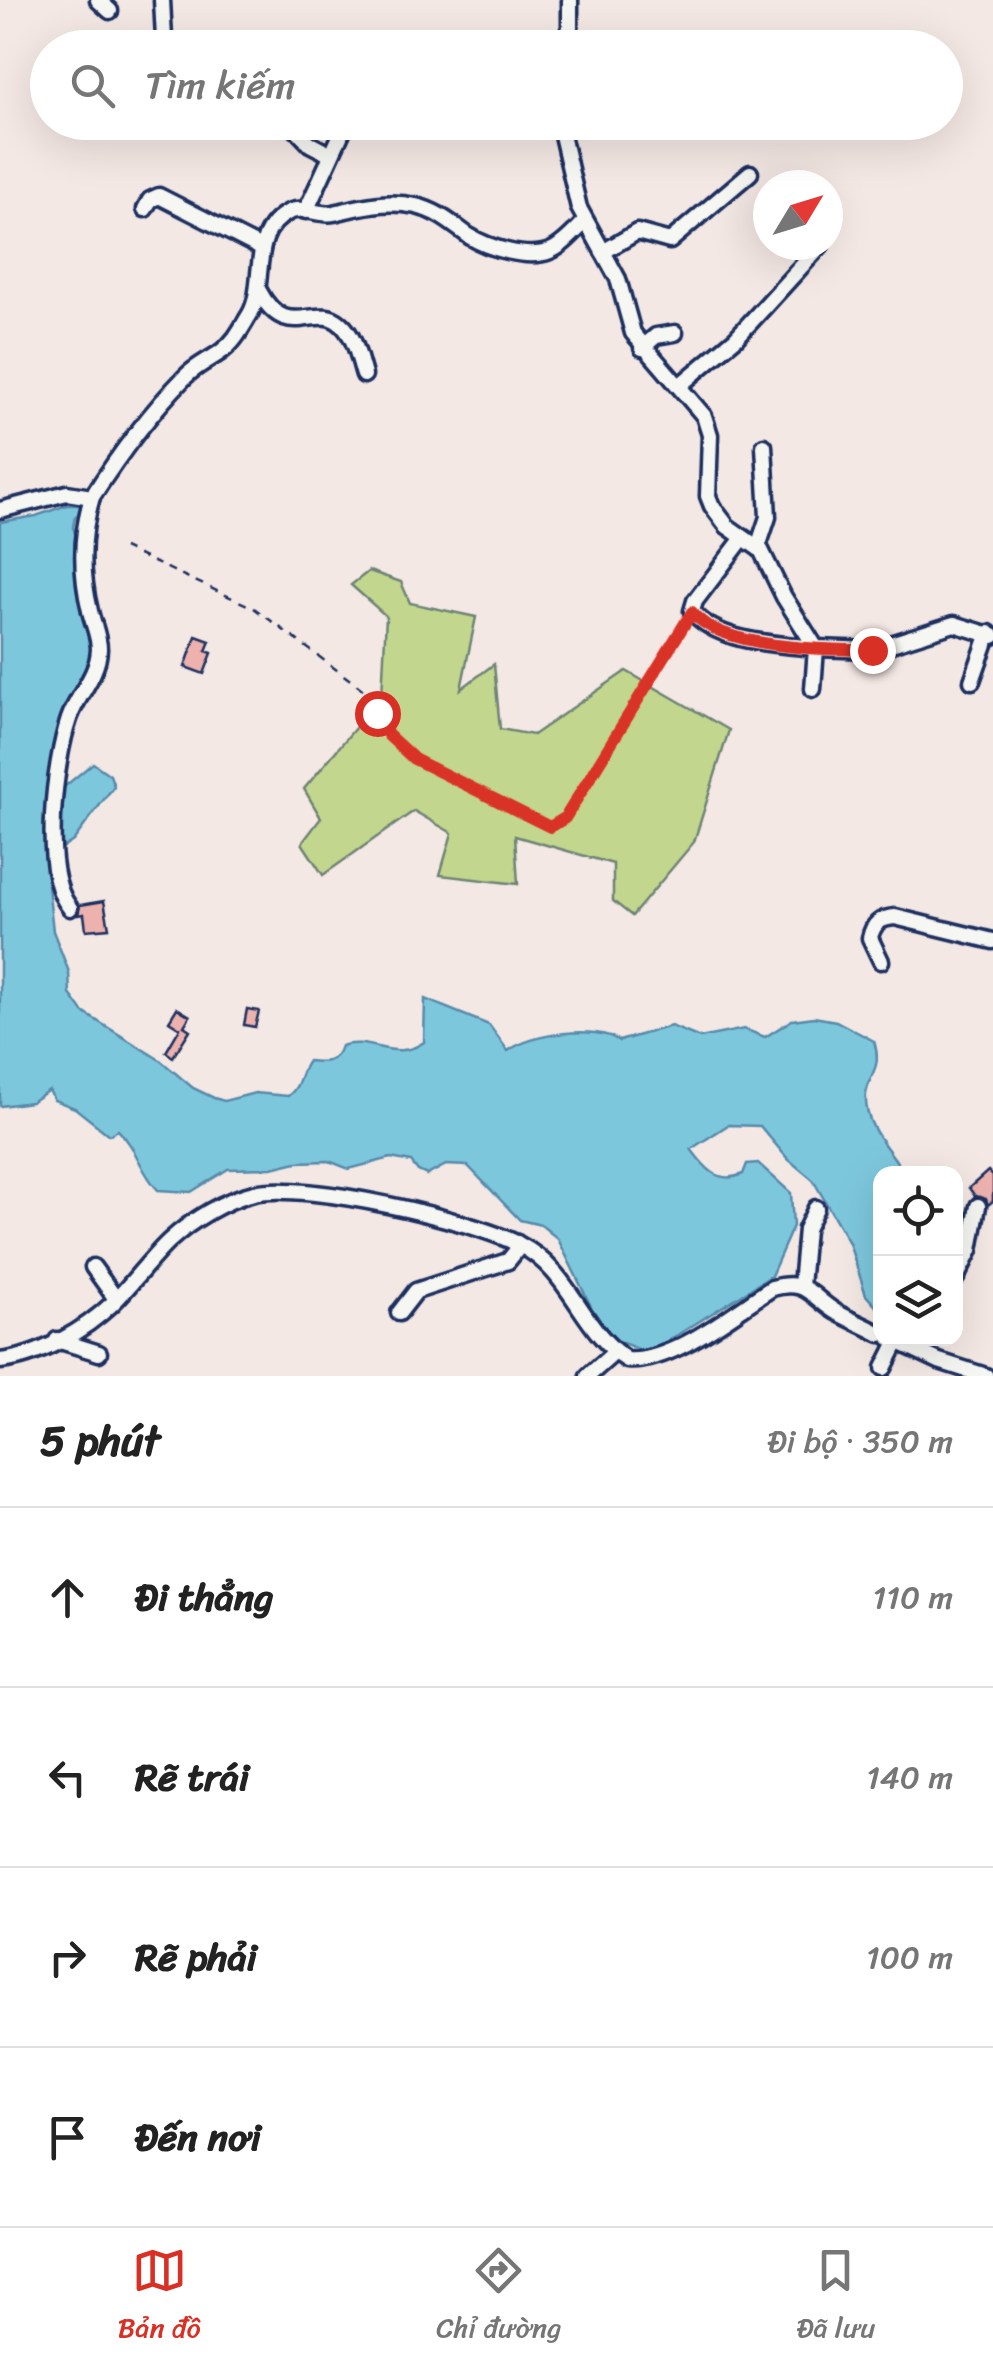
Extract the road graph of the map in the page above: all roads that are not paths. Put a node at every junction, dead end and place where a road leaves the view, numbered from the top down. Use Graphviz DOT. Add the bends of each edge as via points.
graph roads {
  1 [pos="98,0"];
  2 [pos="162,0"];
  3 [pos="570,0"];
  4 [pos="110,11"];
  5 [pos="164,30"];
  6 [pos="568,30"];
  7 [pos="306,140"];
  8 [pos="338,140"];
  9 [pos="563,140"];
  10 [pos="331,155"];
  11 [pos="750,174"];
  12 [pos="145,209"];
  13 [pos="306,211"];
  14 [pos="585,222"];
  15 [pos="261,248"];
  16 [pos="603,252"];
  17 [pos="807,260"];
  18 [pos="259,290"];
  19 [pos="675,333"];
  20 [pos="642,348"];
  21 [pos="364,376"];
  22 [pos="679,386"];
  23 [pos="764,446"];
  24 [pos="92,497"];
  25 [pos="0,510"];
  26 [pos="743,538"];
  27 [pos="758,547"];
  28 [pos="991,634"];
  29 [pos="816,648"];
  30 [pos="972,680"];
  31 [pos="813,689"];
  32 [pos="70,908"];
  33 [pos="993,940"];
  34 [pos="881,961"];
  35 [pos="978,1206"];
  36 [pos="816,1208"];
  37 [pos="517,1243"];
  38 [pos="963,1264"];
  39 [pos="93,1266"];
  40 [pos="800,1286"];
  41 [pos="116,1299"];
  42 [pos="400,1312"];
  43 [pos="873,1330"];
  44 [pos="57,1340"];
  45 [pos="892,1346"];
  46 [pos="921,1346"];
  47 [pos="99,1352"];
  48 [pos="616,1352"];
  49 [pos="0,1362"];
  50 [pos="884,1368"];
  51 [pos="588,1376"];
  52 [pos="986,1376"];
  1 -- 4 [label="street"];
  2 -- 5 [label="street"];
  3 -- 6 [label="street"];
  7 -- 10 [label="street"];
  8 -- 10 [label="street"];
  9 -- 14 [label="street"];
  10 -- 13 [label="street"];
  11 -- 16 [label="street" via="670,241 637,232"];
  12 -- 15 [label="street" via="160,196"];
  13 -- 14 [label="street" via="382,202 415,206 487,244 526,252 551,251"];
  13 -- 15 [label="street" via="284,216"];
  14 -- 16 [label="street"];
  15 -- 18 [label="street"];
  16 -- 20 [label="street"];
  17 -- 22 [label="street" via="736,338"];
  18 -- 21 [label="street" via="274,313 286,318 341,324"];
  18 -- 24 [label="street" via="238,334 145,420"];
  19 -- 20 [label="street" via="656,336"];
  20 -- 22 [label="street"];
  22 -- 26 [label="street" via="708,426 712,506"];
  23 -- 27 [label="street" via="768,517"];
  24 -- 25 [label="street" via="68,493"];
  24 -- 32 [label="street" via="83,537 98,653 70,716 52,840"];
  26 -- 27 [label="street"];
  26 -- 29 [label="street" via="692,612 726,633"];
  27 -- 29 [label="street"];
  28 -- 29 [label="street" via="954,624 872,650"];
  28 -- 30 [label="street"];
  29 -- 31 [label="street"];
  33 -- 34 [label="street" via="886,918 870,938"];
  35 -- 38 [label="street"];
  36 -- 40 [label="street" via="806,1229"];
  37 -- 41 [label="street" via="428,1214 270,1190 233,1200 185,1228"];
  37 -- 42 [label="street" via="508,1261 416,1291"];
  37 -- 48 [label="street" via="556,1272"];
  39 -- 41 [label="street"];
  40 -- 43 [label="street"];
  40 -- 48 [label="street" via="772,1288 654,1358 627,1360"];
  41 -- 44 [label="street"];
  44 -- 47 [label="street"];
  44 -- 49 [label="street"];
  45 -- 50 [label="street"];
  46 -- 52 [label="street"];
  48 -- 51 [label="street"];
}
